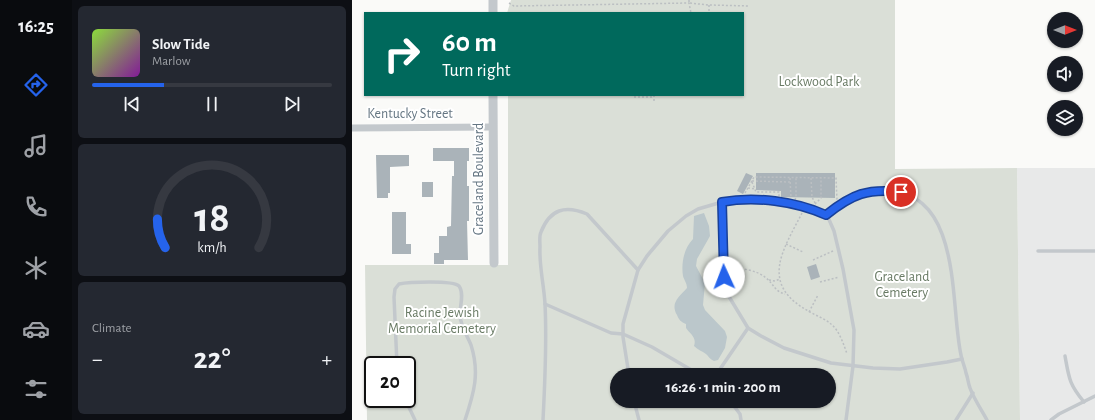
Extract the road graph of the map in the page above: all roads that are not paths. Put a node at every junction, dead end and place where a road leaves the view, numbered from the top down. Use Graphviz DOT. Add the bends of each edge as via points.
graph roads {
  1 [pos="493,0"];
  2 [pos="493,12"];
  3 [pos="493,96"];
  4 [pos="493,127"];
  5 [pos="352,128"];
  6 [pos="722,202"];
  7 [pos="826,215"];
  8 [pos="1038,251"];
  9 [pos="1095,251"];
  10 [pos="494,263"];
  11 [pos="638,270"];
  12 [pos="545,304"];
  13 [pos="748,328"];
  14 [pos="623,334"];
  15 [pos="397,356"];
  16 [pos="1066,356"];
  17 [pos="962,359"];
  18 [pos="853,366"];
  19 [pos="627,368"];
  20 [pos="688,368"];
  21 [pos="721,368"];
  22 [pos="973,393"];
  23 [pos="1095,396"];
  24 [pos="1084,402"];
  25 [pos="409,408"];
  26 [pos="636,408"];
  27 [pos="735,408"];
  28 [pos="415,420"];
  29 [pos="465,420"];
  30 [pos="543,420"];
  31 [pos="639,420"];
  32 [pos="741,420"];
  33 [pos="846,420"];
  34 [pos="956,420"];
  35 [pos="987,420"];
  36 [pos="1051,420"];
  1 -- 2 [label="street"];
  3 -- 4 [label="street, Graceland Boulevard"];
  4 -- 5 [label="street, Kentucky Street"];
  4 -- 10 [label="street, Graceland Boulevard"];
  6 -- 7 [label="lane" via="757,199"];
  6 -- 11 [label="lane" via="698,209 686,216 668,231"];
  6 -- 13 [label="lane" via="724,267 728,295"];
  7 -- 17 [label="lane" via="851,198 866,192 883,190 901,192 925,206 941,231 946,246"];
  7 -- 18 [label="lane" via="834,231 845,276 854,330"];
  8 -- 9 [label="lane"];
  11 -- 12 [label="lane" via="587,214 575,210 562,210 552,214 540,234 539,259"];
  11 -- 14 [label="lane" via="623,324"];
  12 -- 14 [label="lane" via="610,333"];
  12 -- 30 [label="lane" via="546,378"];
  13 -- 18 [label="lane" via="784,348 830,363"];
  13 -- 21 [label="lane"];
  14 -- 19 [label="lane"];
  14 -- 20 [label="lane"];
  15 -- 29 [label="lane" via="394,297 398,284 443,282 460,287 461,326 469,339 476,367 474,391"];
  16 -- 24 [label="lane" via="1069,380"];
  17 -- 18 [label="lane" via="900,368"];
  17 -- 22 [label="lane"];
  18 -- 33 [label="lane"];
  22 -- 34 [label="lane"];
  22 -- 35 [label="lane"];
  23 -- 24 [label="lane"];
  24 -- 36 [label="lane"];
  25 -- 28 [label="lane"];
  26 -- 31 [label="lane"];
  27 -- 32 [label="lane"];
}
